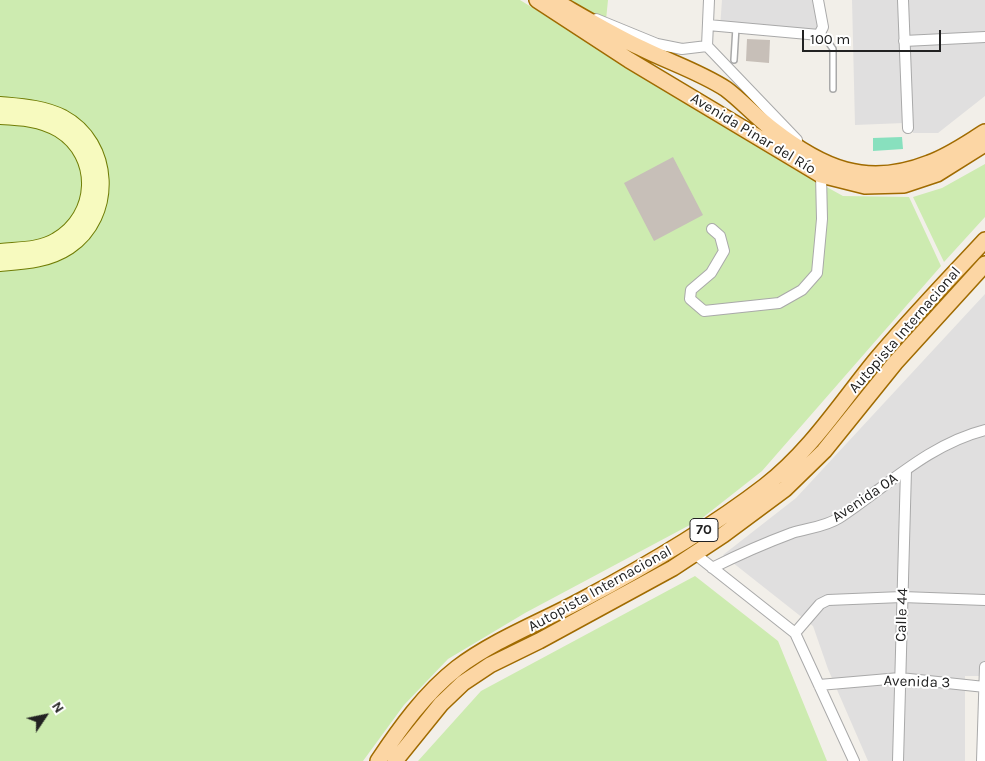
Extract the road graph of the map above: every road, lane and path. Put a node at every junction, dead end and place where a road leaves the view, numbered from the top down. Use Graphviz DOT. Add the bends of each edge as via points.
graph roads {
  1 [pos="537,0"];
  2 [pos="554,0"];
  3 [pos="704,0"];
  4 [pos="709,0"];
  5 [pos="818,0"];
  6 [pos="903,0"];
  7 [pos="580,15"];
  8 [pos="708,25"];
  9 [pos="736,27"];
  10 [pos="822,34"];
  11 [pos="985,37"];
  12 [pos="904,41"];
  13 [pos="707,46"];
  14 [pos="734,60"];
  15 [pos="690,70"];
  16 [pos="678,88"];
  17 [pos="834,89"];
  18 [pos="726,90"];
  19 [pos="0,104"];
  20 [pos="714,109"];
  21 [pos="0,117"];
  22 [pos="908,128"];
  23 [pos="985,132"];
  24 [pos="985,144"];
  25 [pos="821,169"];
  26 [pos="712,229"];
  27 [pos="985,240"];
  28 [pos="0,251"];
  29 [pos="0,264"];
  30 [pos="985,264"];
  31 [pos="985,430"];
  32 [pos="906,470"];
  33 [pos="695,554"];
  34 [pos="712,568"];
  35 [pos="902,597"];
  36 [pos="985,600"];
  37 [pos="795,633"];
  38 [pos="985,667"];
  39 [pos="900,678"];
  40 [pos="819,685"];
  41 [pos="985,686"];
  42 [pos="378,761"];
  43 [pos="395,761"];
  44 [pos="854,761"];
  45 [pos="898,761"];
  46 [pos="982,761"];
  1 -- 16 [label="main road, Avenida Pinar del Río"];
  2 -- 7 [label="main road, Avenida Pinar del Río"];
  3 -- 4 [label="street"];
  4 -- 8 [label="street"];
  5 -- 10 [label="street"];
  6 -- 12 [label="street"];
  7 -- 13 [label="street" via="602,20 657,44 682,49"];
  7 -- 15 [label="main road, Avenida Pinar del Río" via="642,49"];
  8 -- 9 [label="street"];
  8 -- 13 [label="street"];
  9 -- 10 [label="street"];
  9 -- 14 [label="lane"];
  10 -- 17 [label="lane" via="833,49"];
  11 -- 12 [label="street"];
  12 -- 22 [label="street"];
  13 -- 25 [label="street"];
  15 -- 16 [label="main road" via="696,76 694,85 687,90"];
  15 -- 18 [label="main road, Avenida Pinar del Río"];
  16 -- 20 [label="main road, Avenida Pinar del Río"];
  18 -- 20 [label="main road" via="716,90 710,96"];
  18 -- 25 [label="main road, Avenida Pinar del Río"];
  19 -- 29 [label="main road" via="41,109 69,120 94,147 102,185 96,215 89,228 70,246 40,260"];
  20 -- 25 [label="main road, Avenida Pinar del Río"];
  21 -- 28 [label="main road" via="38,121 66,135 85,160 90,187 82,214 56,240 38,247"];
  23 -- 25 [label="main road, Avenida Pinar del Río" via="929,163 891,173"];
  24 -- 25 [label="main road, Avenida Pinar del Río" via="937,174 904,184 865,186"];
  25 -- 26 [label="street" via="822,219 817,273 802,290 779,303 704,311 690,299 691,290 712,273 724,251 720,236"];
  27 -- 42 [label="main road, Autopista Internacional / 70" via="876,359 815,438 778,475 724,517 675,548 457,668 427,697"];
  30 -- 33 [label="main road, Autopista Internacional / 70" via="895,363 812,464 775,497"];
  31 -- 32 [label="street, Avenida 0A" via="953,442"];
  32 -- 34 [label="street, Avenida 0A" via="838,518 780,538"];
  32 -- 35 [label="street, Calle 44"];
  33 -- 34 [label="street"];
  33 -- 43 [label="main road, Autopista Internacional / 70" via="462,682"];
  34 -- 37 [label="street"];
  35 -- 36 [label="street"];
  35 -- 37 [label="street" via="828,600 820,604"];
  35 -- 39 [label="street, Calle 44"];
  37 -- 40 [label="street"];
  38 -- 41 [label="street"];
  39 -- 40 [label="street, Avenida 3"];
  39 -- 41 [label="street, Avenida 3"];
  39 -- 45 [label="street, Calle 44"];
  40 -- 44 [label="street"];
  41 -- 46 [label="street"];
}
